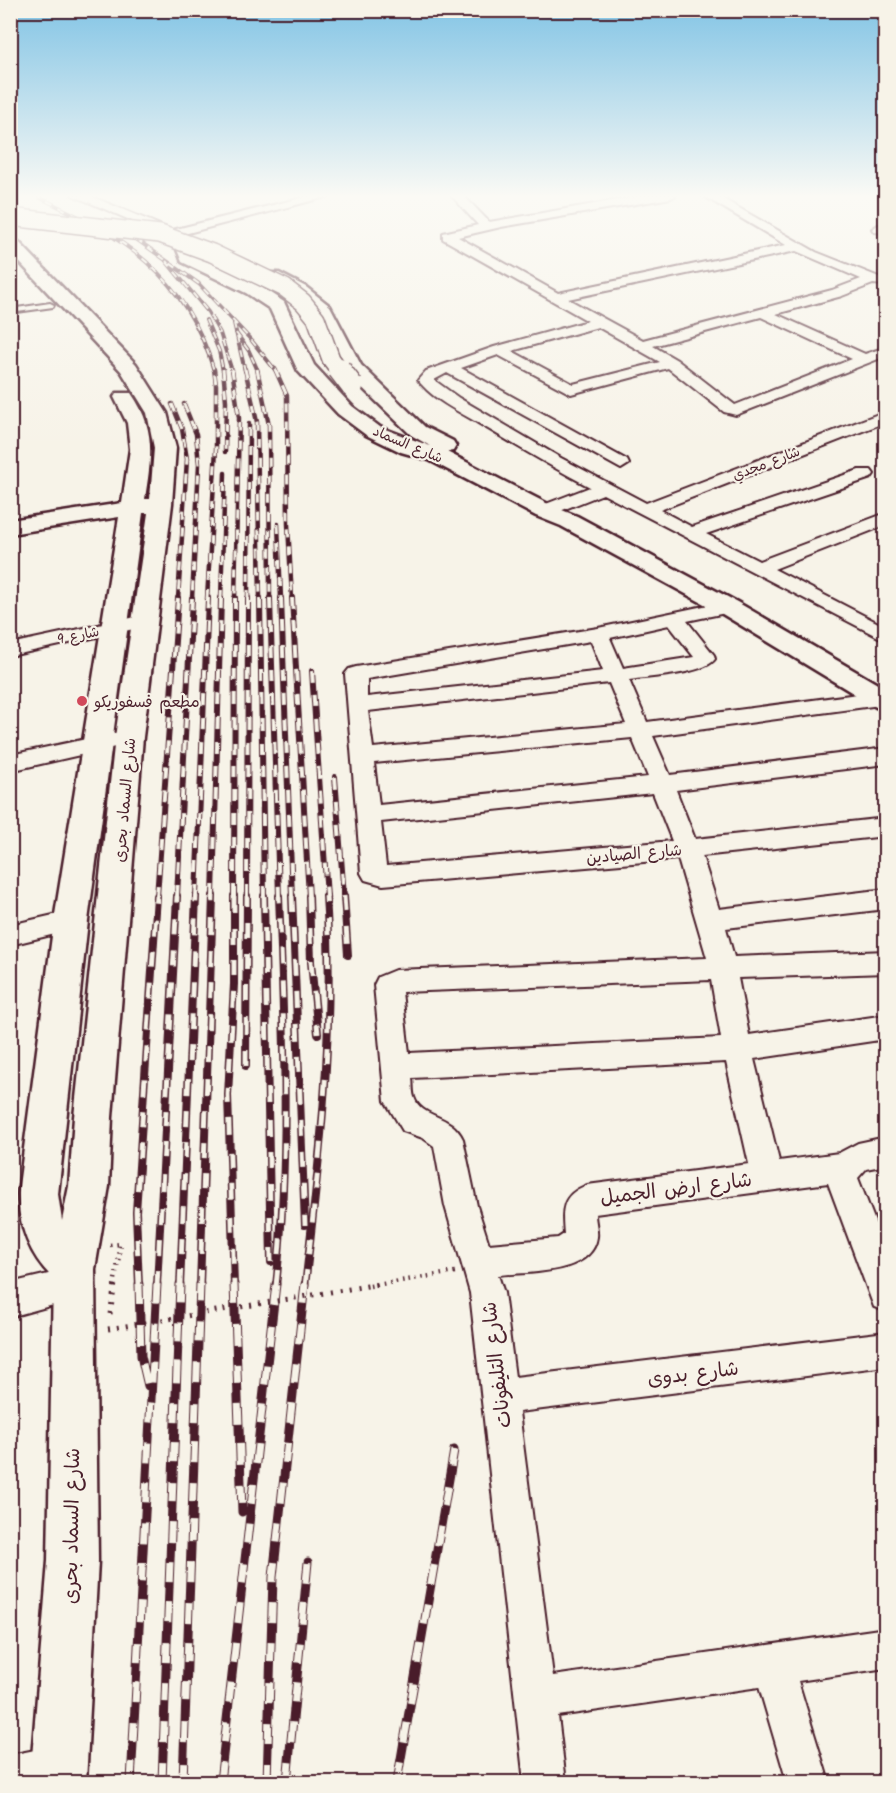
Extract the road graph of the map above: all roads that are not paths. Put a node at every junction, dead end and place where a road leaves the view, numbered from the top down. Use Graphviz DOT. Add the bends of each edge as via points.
graph roads {
  1 [pos="38,279"];
  2 [pos="230,279"];
  3 [pos="249,279"];
  4 [pos="275,279"];
  5 [pos="524,279"];
  6 [pos="645,279"];
  7 [pos="879,282"];
  8 [pos="557,297"];
  9 [pos="57,301"];
  10 [pos="10,305"];
  11 [pos="10,311"];
  12 [pos="761,312"];
  13 [pos="600,322"];
  14 [pos="641,345"];
  15 [pos="499,350"];
  16 [pos="885,351"];
  17 [pos="862,359"];
  18 [pos="672,363"];
  19 [pos="449,368"];
  20 [pos="346,387"];
  21 [pos="883,419"];
  22 [pos="418,431"];
  23 [pos="573,437"];
  24 [pos="536,452"];
  25 [pos="437,455"];
  26 [pos="621,464"];
  27 [pos="865,474"];
  28 [pos="715,482"];
  29 [pos="603,488"];
  30 [pos="147,505"];
  31 [pos="646,509"];
  32 [pos="755,511"];
  33 [pos="556,513"];
  34 [pos="885,518"];
  35 [pos="10,527"];
  36 [pos="691,533"];
  37 [pos="759,568"];
  38 [pos="728,607"];
  39 [pos="675,620"];
  40 [pos="145,621"];
  41 [pos="116,627"];
  42 [pos="598,634"];
  43 [pos="885,635"];
  44 [pos="10,650"];
  45 [pos="615,676"];
  46 [pos="883,699"];
  47 [pos="357,705"];
  48 [pos="640,730"];
  49 [pos="129,737"];
  50 [pos="96,744"];
  51 [pos="885,756"];
  52 [pos="362,757"];
  53 [pos="10,763"];
  54 [pos="662,784"];
  55 [pos="367,815"];
  56 [pos="885,826"];
  57 [pos="687,849"];
  58 [pos="885,899"];
  59 [pos="71,921"];
  60 [pos="709,921"];
  61 [pos="10,935"];
  62 [pos="885,962"];
  63 [pos="723,968"];
  64 [pos="885,1027"];
  65 [pos="737,1049"];
  66 [pos="396,1066"];
  67 [pos="885,1151"];
  68 [pos="846,1166"];
  69 [pos="767,1176"];
  70 [pos="466,1267"];
  71 [pos="74,1276"];
  72 [pos="885,1295"];
  73 [pos="10,1300"];
  74 [pos="885,1349"];
  75 [pos="500,1396"];
  76 [pos="885,1648"];
  77 [pos="772,1663"];
  78 [pos="536,1699"];
  79 [pos="59,1774"];
  80 [pos="10,1777"];
  81 [pos="545,1782"];
  82 [pos="808,1782"];
  1 -- 9 [label="main road, شارع السماد بحرى"];
  2 -- 25 [label="main road, شارع السماد" via="278,306 305,367 345,410 389,439"];
  3 -- 20 [label="main road, bridge" via="282,297 299,315 316,358"];
  4 -- 22 [label="main road, شارع السماد" via="313,300 331,321 352,368"];
  5 -- 8 [label="street"];
  6 -- 8 [label="street"];
  7 -- 12 [label="street"];
  8 -- 13 [label="street"];
  9 -- 10 [label="lane"];
  9 -- 11 [label="lane"];
  9 -- 30 [label="main road, شارع السماد بحرى" via="119,370 142,406 140,435"];
  12 -- 14 [label="street"];
  12 -- 17 [label="street"];
  13 -- 14 [label="street"];
  13 -- 15 [label="street"];
  14 -- 18 [label="street"];
  15 -- 18 [label="street" via="571,389"];
  15 -- 19 [label="street"];
  16 -- 17 [label="street"];
  17 -- 18 [label="street" via="733,410"];
  19 -- 23 [label="street"];
  19 -- 24 [label="street" via="426,380"];
  20 -- 22 [label="main road"];
  20 -- 25 [label="main road" via="372,415"];
  21 -- 28 [label="street, شارع مجدي"];
  22 -- 33 [label="main road, شارع السماد"];
  23 -- 24 [label="street"];
  23 -- 26 [label="street"];
  24 -- 29 [label="street"];
  25 -- 33 [label="main road, شارع السماد"];
  27 -- 32 [label="street"];
  28 -- 31 [label="street, شارع مجدي"];
  28 -- 32 [label="street"];
  29 -- 31 [label="street"];
  29 -- 33 [label="street"];
  30 -- 35 [label="main road"];
  30 -- 40 [label="main road, شارع السماد بحرى"];
  30 -- 41 [label="main road, شارع السماد بحرى"];
  31 -- 36 [label="street"];
  32 -- 36 [label="street"];
  33 -- 38 [label="main road, شارع السماد"];
  34 -- 37 [label="street"];
  36 -- 37 [label="street"];
  37 -- 43 [label="street"];
  38 -- 39 [label="street"];
  38 -- 46 [label="main road, شارع السماد"];
  39 -- 42 [label="street"];
  39 -- 45 [label="street" via="705,659 696,664"];
  40 -- 41 [label="street, شارع 9"];
  40 -- 49 [label="main road, شارع السماد بحرى"];
  41 -- 44 [label="street, شارع 9"];
  41 -- 50 [label="main road, شارع السماد بحرى"];
  42 -- 45 [label="street"];
  42 -- 47 [label="street" via="359,672 354,676"];
  45 -- 47 [label="street"];
  45 -- 48 [label="street"];
  46 -- 48 [label="street"];
  47 -- 52 [label="street"];
  48 -- 52 [label="street"];
  48 -- 54 [label="street"];
  49 -- 50 [label="street"];
  49 -- 71 [label="main road, شارع السماد بحرى" via="89,1186"];
  50 -- 53 [label="street"];
  50 -- 59 [label="main road, شارع السماد بحرى"];
  51 -- 54 [label="street"];
  52 -- 55 [label="street"];
  54 -- 55 [label="street"];
  54 -- 57 [label="street"];
  55 -- 57 [label="street, شارع الصيادين" via="377,876"];
  56 -- 57 [label="street, شارع الصيادين"];
  57 -- 60 [label="street"];
  58 -- 60 [label="street"];
  59 -- 61 [label="street"];
  59 -- 71 [label="main road, شارع السماد بحرى" via="38,1194 39,1219 46,1239"];
  60 -- 63 [label="street"];
  62 -- 63 [label="street"];
  63 -- 65 [label="street"];
  63 -- 66 [label="street, شارع التليفونات" via="395,981 388,988"];
  64 -- 65 [label="street"];
  65 -- 66 [label="street"];
  65 -- 69 [label="street"];
  66 -- 70 [label="street, شارع التليفونات" via="404,1110 414,1122 432,1127 448,1139"];
  67 -- 68 [label="street, شارع ارض الجميل" via="857,1157"];
  68 -- 69 [label="street, شارع ارض الجميل"];
  68 -- 72 [label="street" via="844,1188"];
  69 -- 70 [label="street, شارع ارض الجميل" via="586,1200 578,1210 581,1237 571,1249"];
  70 -- 75 [label="street, شارع التليفونات" via="487,1293"];
  71 -- 73 [label="street"];
  71 -- 79 [label="main road, شارع السماد بحرى" via="73,1561"];
  74 -- 75 [label="street, شارع بدوى"];
  75 -- 78 [label="street, شارع التليفونات"];
  76 -- 77 [label="street"];
  77 -- 78 [label="street"];
  77 -- 82 [label="street"];
  78 -- 81 [label="street, شارع التليفونات"];
  79 -- 80 [label="street"];
}
